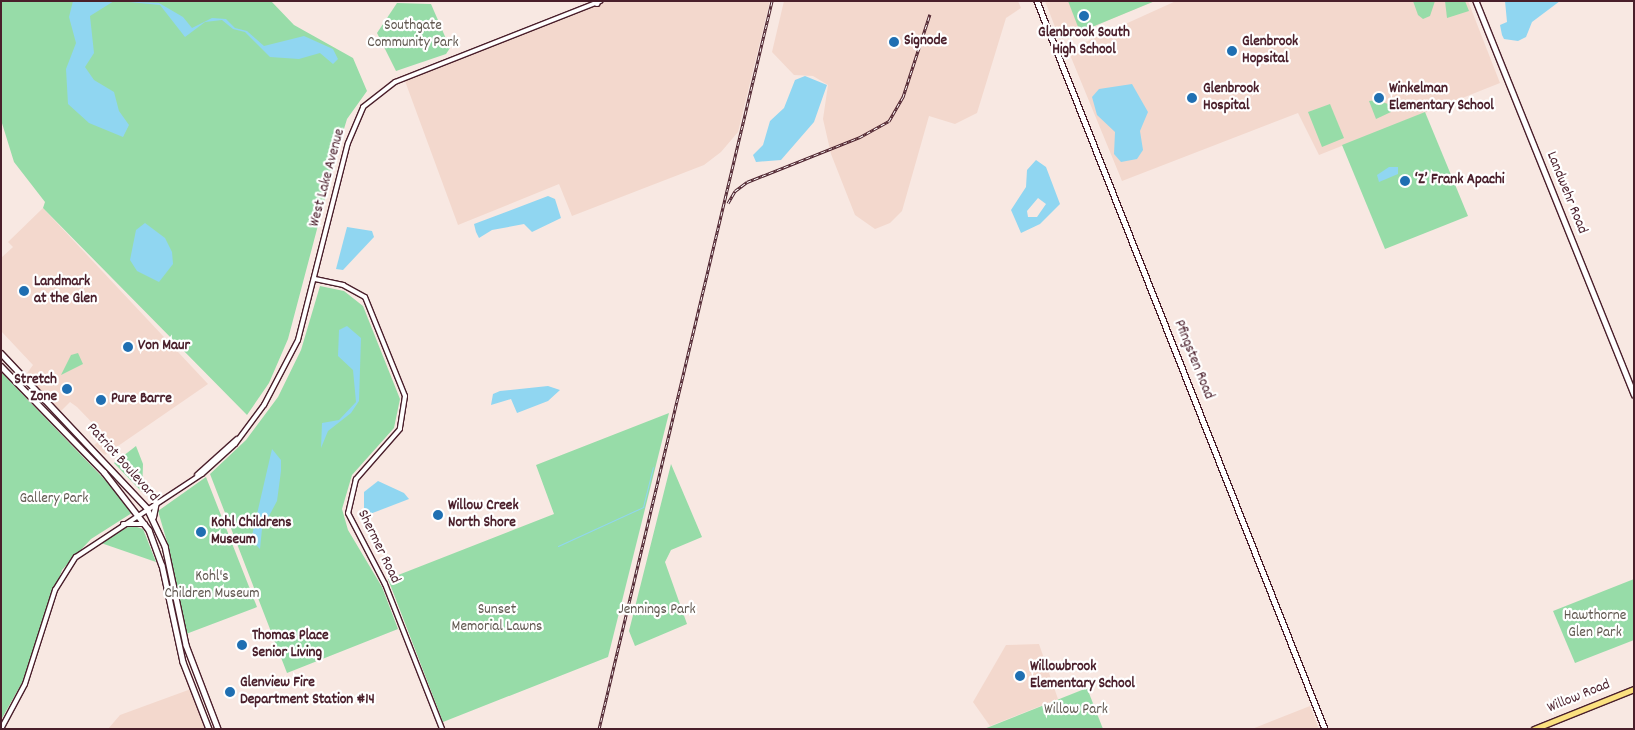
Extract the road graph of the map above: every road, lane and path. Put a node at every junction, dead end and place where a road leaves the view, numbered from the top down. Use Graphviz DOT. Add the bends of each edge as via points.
graph roads {
  1 [pos="1037,1"];
  2 [pos="1476,1"];
  3 [pos="598,2"];
  4 [pos="314,279"];
  5 [pos="1,353"];
  6 [pos="1,366"];
  7 [pos="1634,395"];
  8 [pos="156,502"];
  9 [pos="147,508"];
  10 [pos="139,513"];
  11 [pos="153,519"];
  12 [pos="123,524"];
  13 [pos="145,524"];
  14 [pos="1634,689"];
  15 [pos="1,728"];
  16 [pos="210,729"];
  17 [pos="218,729"];
  18 [pos="442,729"];
  19 [pos="1325,729"];
  20 [pos="1534,729"];
  1 -- 19 [label="main road, Pfingsten Road"];
  2 -- 7 [label="main road, Landwehr Road"];
  3 -- 4 [label="street, West Lake Avenue" via="399,80 372,97 363,107 348,143"];
  4 -- 8 [label="street, West Lake Avenue" via="298,340 264,405 218,461"];
  4 -- 18 [label="street, Shermer Road" via="343,285 365,297 405,396 400,429 356,479 348,513 385,584"];
  5 -- 9 [label="main road, Patriot Boulevard"];
  6 -- 10 [label="main road, Patriot Boulevard" via="104,472"];
  8 -- 9 [label="street, West Lake Avenue"];
  8 -- 11 [label="main road"];
  9 -- 10 [label="street, West Lake Avenue"];
  9 -- 11 [label="main road, Patriot Boulevard"];
  10 -- 12 [label="street, West Lake Avenue"];
  10 -- 13 [label="main road, Patriot Boulevard"];
  11 -- 17 [label="main road, Patriot Boulevard" via="170,562 186,645"];
  12 -- 13 [label="main road"];
  12 -- 15 [label="street, West Lake Avenue" via="76,557 61,579 28,677"];
  13 -- 16 [label="main road, Patriot Boulevard" via="162,565 183,662"];
  14 -- 20 [label="main road, Willow Road"];
}
